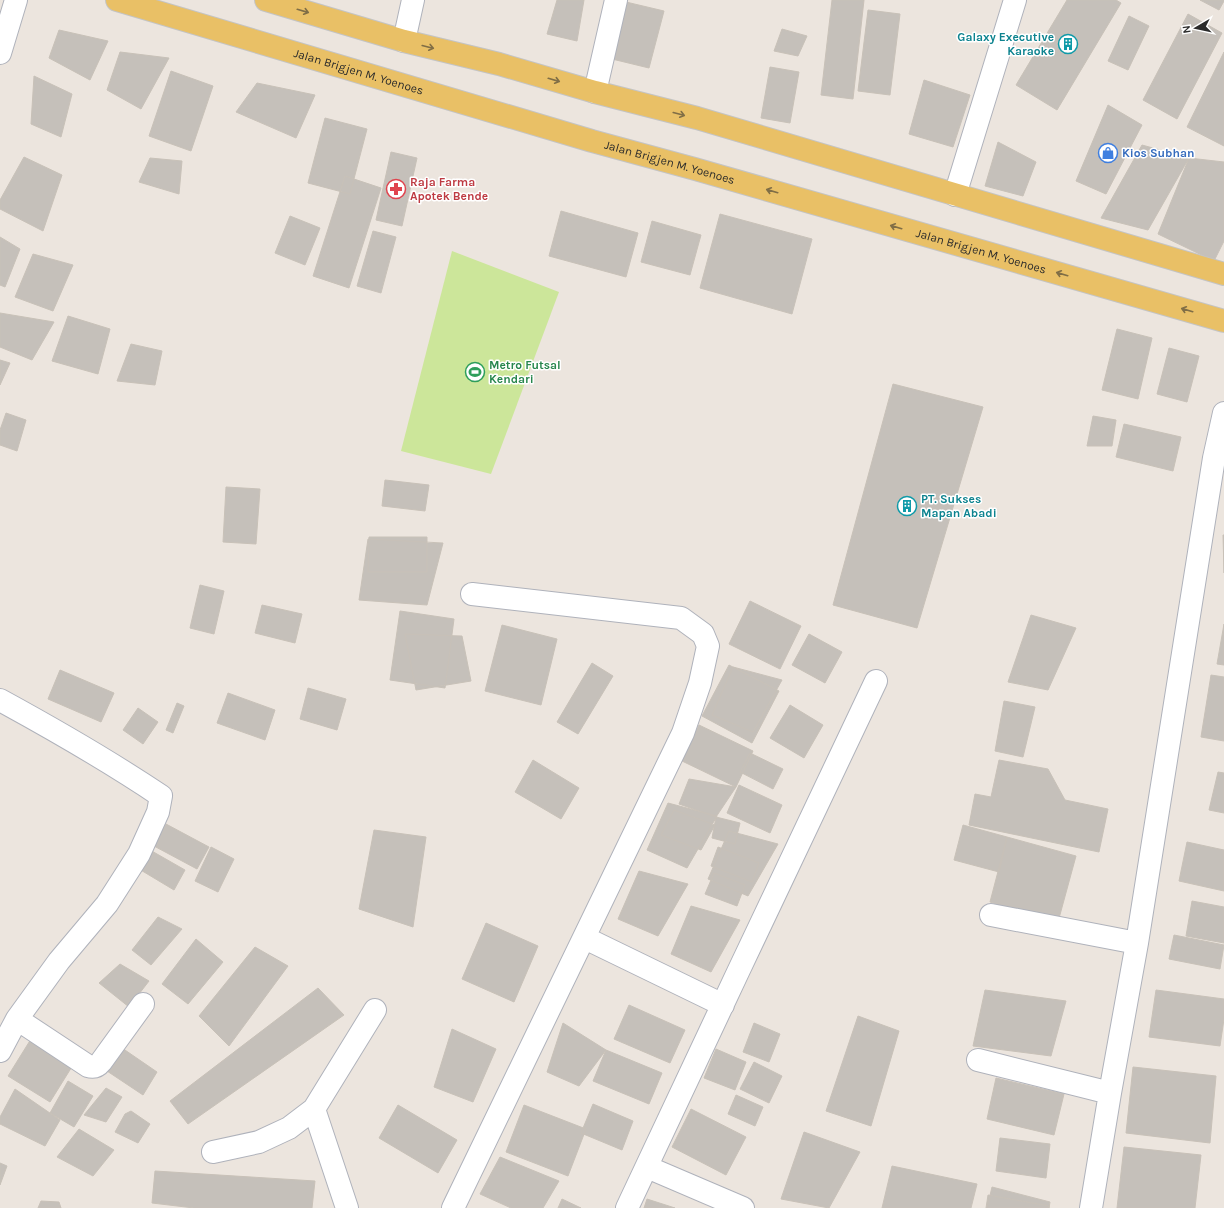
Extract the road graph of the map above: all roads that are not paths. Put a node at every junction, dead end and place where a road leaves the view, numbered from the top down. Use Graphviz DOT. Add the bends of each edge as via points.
graph roads {
  1 [pos="16,0"];
  2 [pos="117,0"];
  3 [pos="266,0"];
  4 [pos="413,0"];
  5 [pos="616,0"];
  6 [pos="1015,0"];
  7 [pos="404,41"];
  8 [pos="0,53"];
  9 [pos="595,92"];
  10 [pos="955,195"];
  11 [pos="1224,274"];
  12 [pos="1224,321"];
  13 [pos="1224,413"];
  14 [pos="1219,459"];
  15 [pos="472,594"];
  16 [pos="876,681"];
  17 [pos="0,700"];
  18 [pos="991,915"];
  19 [pos="585,938"];
  20 [pos="1137,943"];
  21 [pos="143,1004"];
  22 [pos="723,1004"];
  23 [pos="375,1010"];
  24 [pos="17,1019"];
  25 [pos="0,1051"];
  26 [pos="978,1060"];
  27 [pos="1110,1093"];
  28 [pos="314,1109"];
  29 [pos="213,1152"];
  30 [pos="647,1167"];
  31 [pos="347,1208"];
  32 [pos="453,1208"];
  33 [pos="627,1208"];
  34 [pos="743,1208"];
  35 [pos="1091,1208"];
  1 -- 8 [label="street"];
  12 -- 2 [label="main road, Jalan Brigjen M. Yoenoes, one-way" via="695,168 592,141"];
  3 -- 7 [label="main road, one-way"];
  4 -- 7 [label="street"];
  5 -- 9 [label="street"];
  6 -- 10 [label="street"];
  7 -- 9 [label="main road, one-way" via="500,64"];
  9 -- 10 [label="main road, one-way" via="697,118"];
  10 -- 11 [label="main road"];
  13 -- 14 [label="street"];
  14 -- 20 [label="street"];
  15 -- 19 [label="street" via="681,618 703,634 708,646 702,676 683,733"];
  16 -- 22 [label="street"];
  17 -- 24 [label="street" via="104,759 161,796 158,812 139,854 111,897 59,961"];
  18 -- 20 [label="street"];
  19 -- 22 [label="street"];
  19 -- 32 [label="street"];
  20 -- 27 [label="street"];
  21 -- 24 [label="street" via="101,1062 93,1068"];
  22 -- 30 [label="street"];
  23 -- 28 [label="street"];
  24 -- 25 [label="street"];
  26 -- 27 [label="street"];
  27 -- 35 [label="street"];
  28 -- 29 [label="street" via="289,1128 259,1142"];
  28 -- 31 [label="street"];
  30 -- 33 [label="street"];
  30 -- 34 [label="street"];
}
